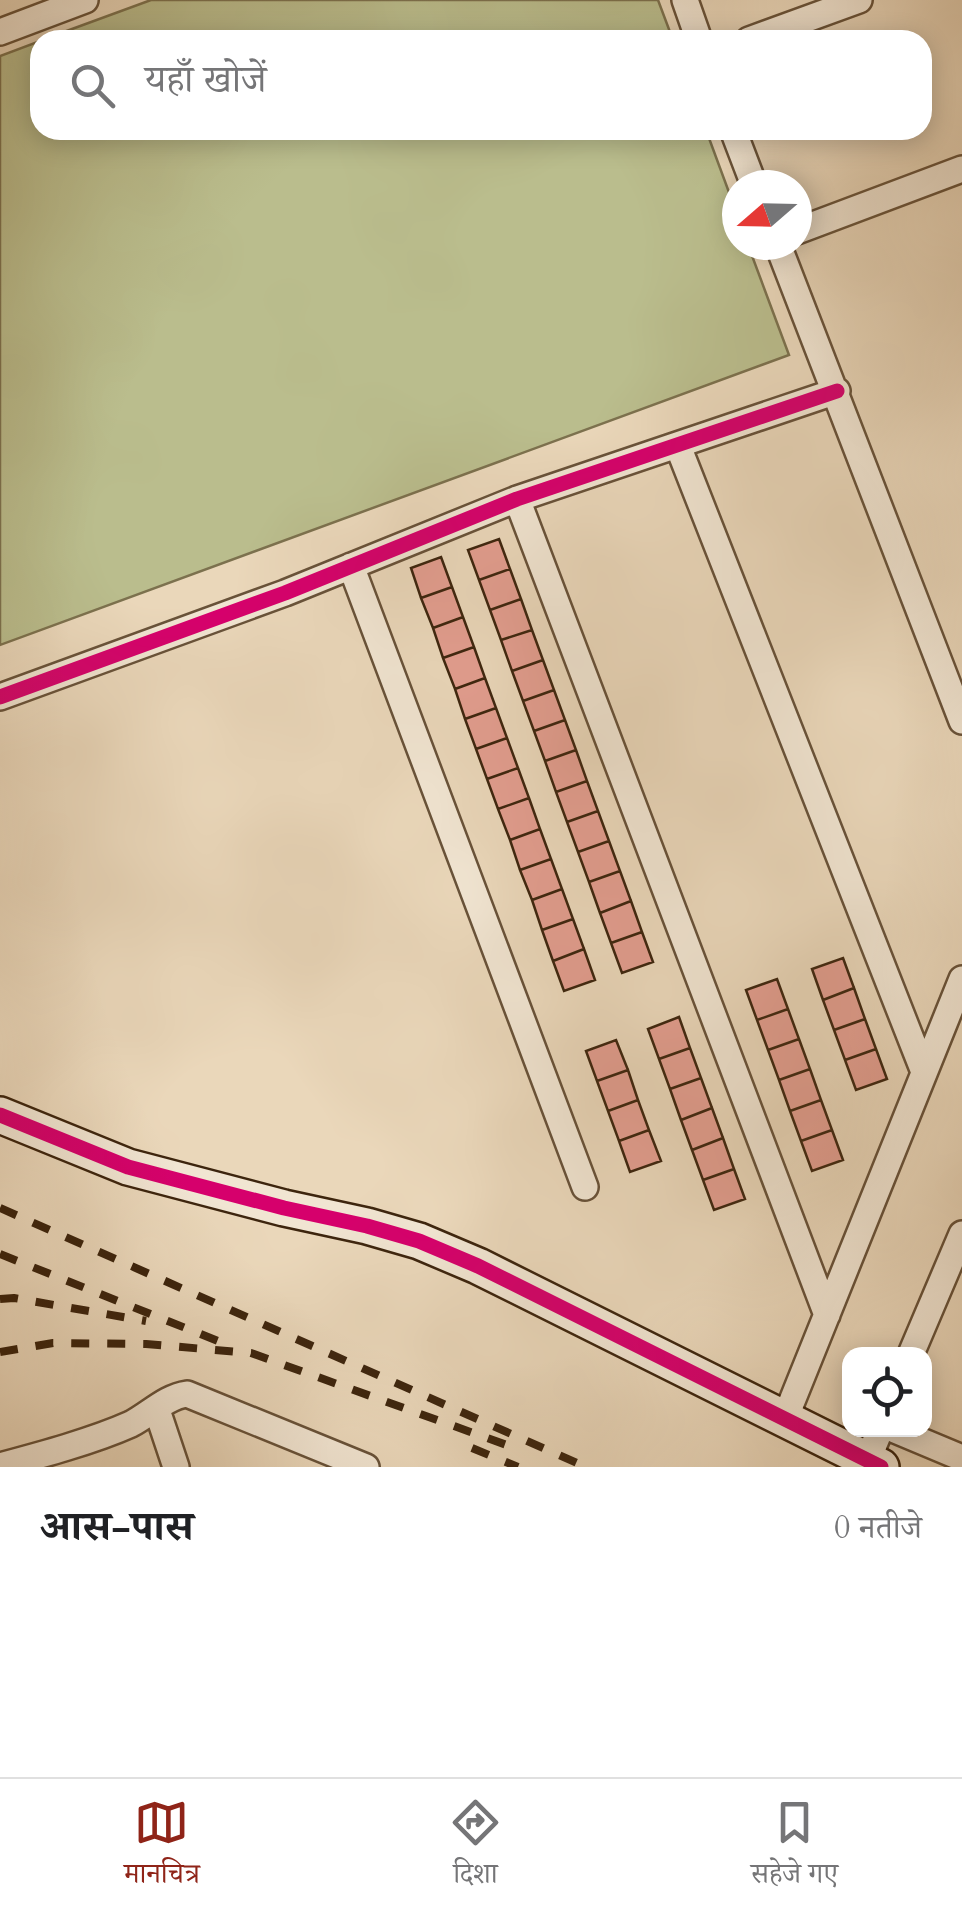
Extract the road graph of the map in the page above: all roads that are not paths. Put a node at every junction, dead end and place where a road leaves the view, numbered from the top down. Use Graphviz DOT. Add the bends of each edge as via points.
graph roads {
  1 [pos="85,0"];
  2 [pos="685,0"];
  3 [pos="858,0"];
  4 [pos="696,30"];
  5 [pos="776,30"];
  6 [pos="0,32"];
  7 [pos="737,140"];
  8 [pos="962,169"];
  9 [pos="748,170"];
  10 [pos="812,225"];
  11 [pos="784,260"];
  12 [pos="836,391"];
  13 [pos="678,446"];
  14 [pos="518,498"];
  15 [pos="351,566"];
  16 [pos="0,697"];
  17 [pos="962,721"];
  18 [pos="962,979"];
  19 [pos="924,1072"];
  20 [pos="0,1116"];
  21 [pos="585,1187"];
  22 [pos="962,1234"];
  23 [pos="955,1271"];
  24 [pos="826,1315"];
  25 [pos="915,1347"];
  26 [pos="157,1410"];
  27 [pos="784,1421"];
  28 [pos="912,1437"];
  29 [pos="876,1453"];
  30 [pos="962,1458"];
  31 [pos="40,1461"];
  32 [pos="0,1466"];
  33 [pos="176,1467"];
  34 [pos="366,1467"];
  1 -- 6 [label="street"];
  2 -- 4 [label="street"];
  3 -- 5 [label="street"];
  7 -- 9 [label="street"];
  8 -- 10 [label="street"];
  11 -- 12 [label="street"];
  12 -- 13 [label="street"];
  12 -- 17 [label="street"];
  13 -- 14 [label="street"];
  13 -- 19 [label="street"];
  14 -- 15 [label="street"];
  14 -- 24 [label="street"];
  15 -- 16 [label="street"];
  15 -- 21 [label="street"];
  18 -- 19 [label="street"];
  19 -- 24 [label="street"];
  20 -- 27 [label="street" via="128,1166 419,1241"];
  22 -- 23 [label="street"];
  23 -- 25 [label="street"];
  24 -- 27 [label="street"];
  26 -- 31 [label="street"];
  26 -- 33 [label="street"];
  26 -- 34 [label="street" via="187,1394"];
  27 -- 29 [label="street"];
  28 -- 30 [label="street"];
  31 -- 32 [label="street"];
}
